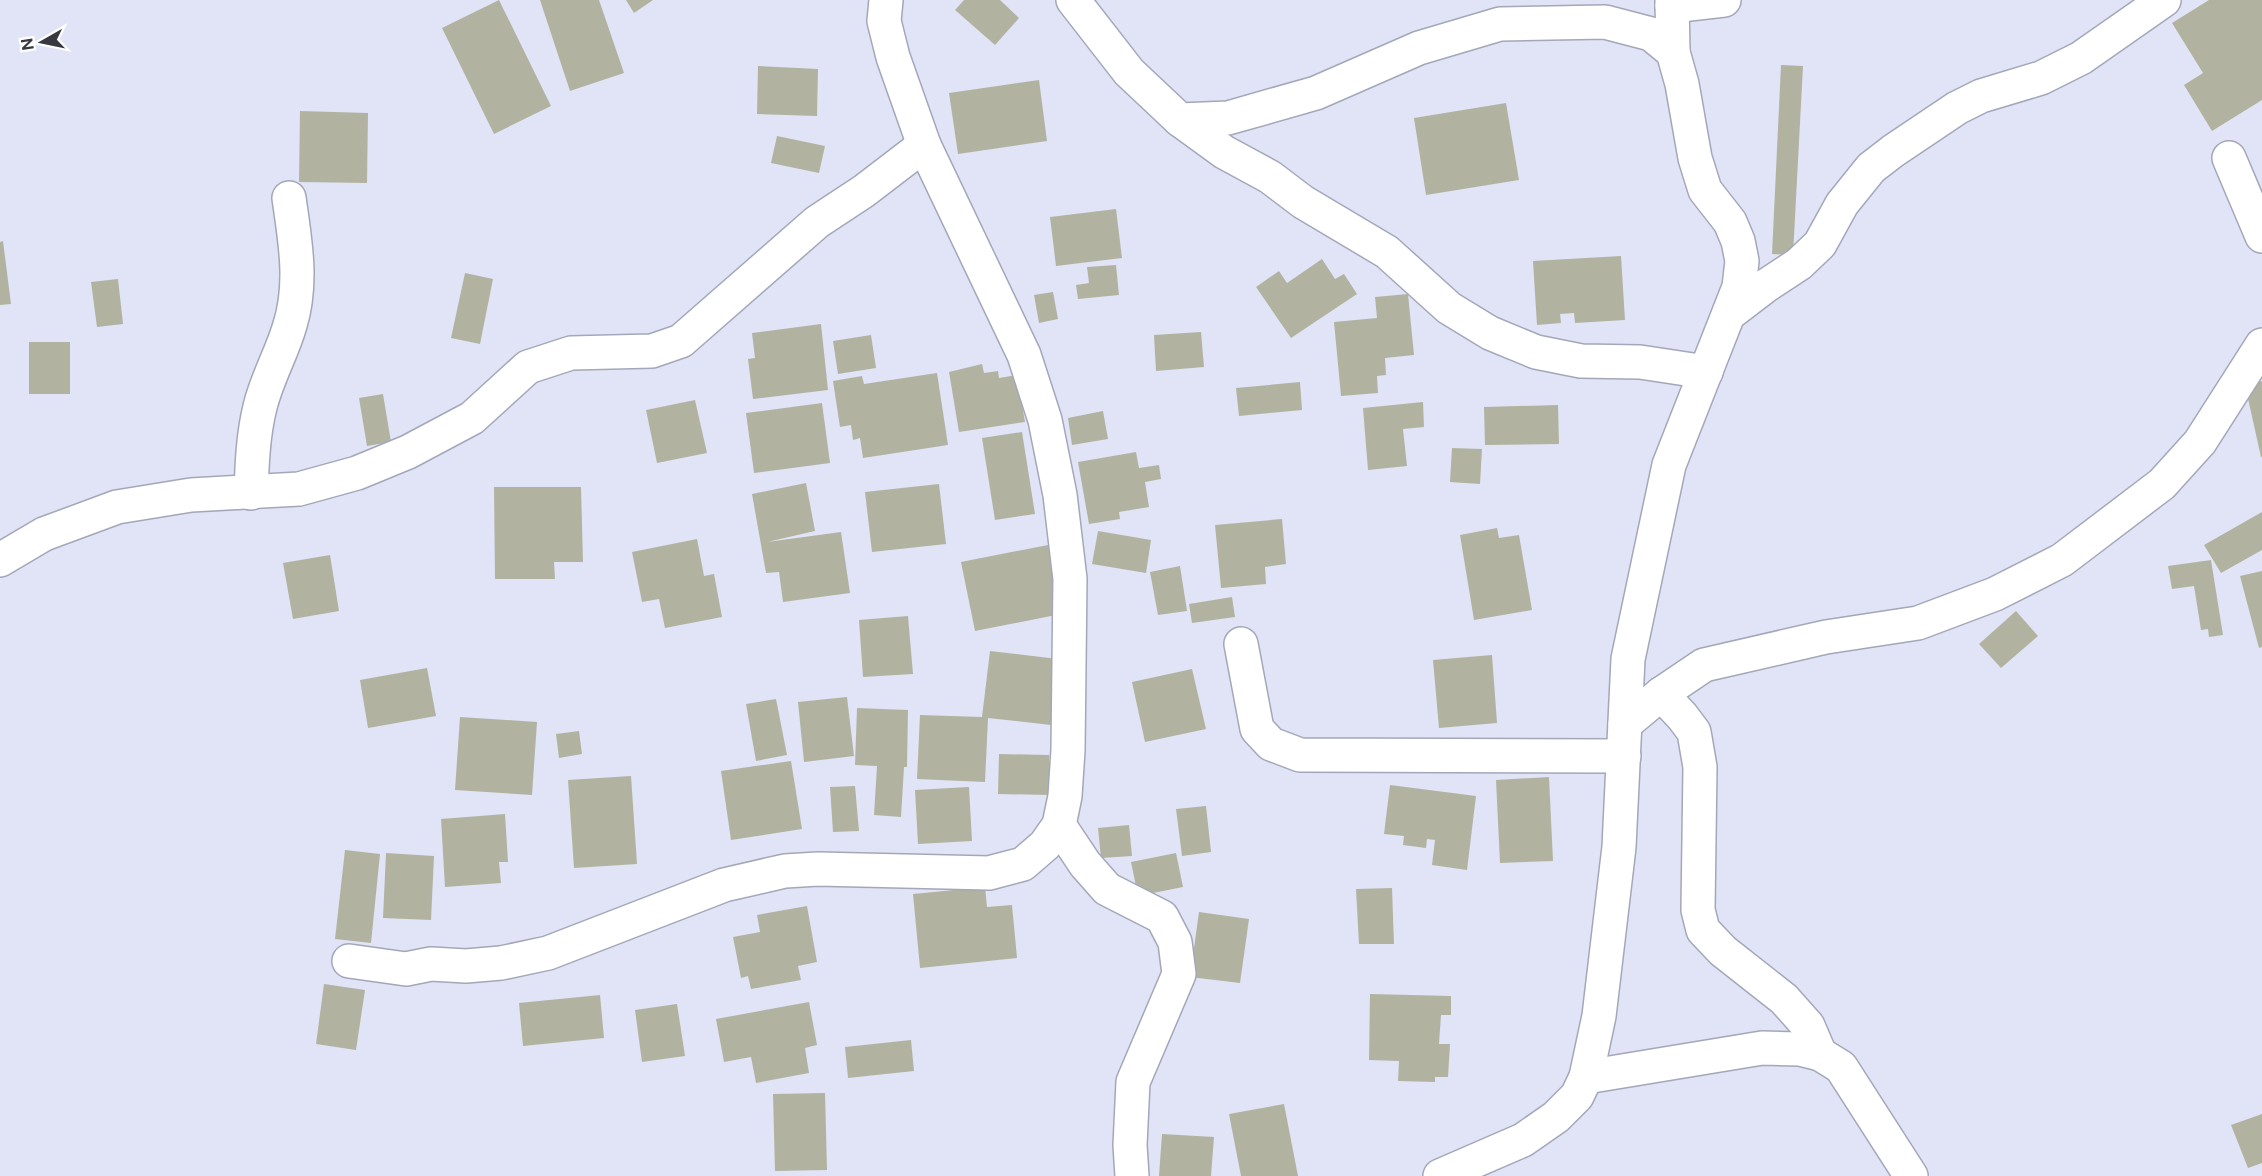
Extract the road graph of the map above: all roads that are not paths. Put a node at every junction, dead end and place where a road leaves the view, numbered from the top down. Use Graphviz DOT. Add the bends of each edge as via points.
graph roads {
  1 [pos="886,0"];
  2 [pos="1073,0"];
  3 [pos="1724,0"];
  4 [pos="2164,0"];
  5 [pos="1672,3"];
  6 [pos="1673,52"];
  7 [pos="1180,120"];
  8 [pos="924,145"];
  9 [pos="2229,158"];
  10 [pos="289,198"];
  11 [pos="2262,236"];
  12 [pos="1729,314"];
  13 [pos="2262,345"];
  14 [pos="1706,372"];
  15 [pos="250,493"];
  16 [pos="0,560"];
  17 [pos="1241,644"];
  18 [pos="1661,694"];
  19 [pos="1624,740"];
  20 [pos="1059,825"];
  21 [pos="349,962"];
  22 [pos="1820,1054"];
  23 [pos="1586,1077"];
  24 [pos="1132,1176"];
  25 [pos="1440,1176"];
  26 [pos="1911,1176"];
  1 -- 8 [label="street" via="884,21"];
  2 -- 7 [label="street" via="1129,72"];
  3 -- 5 [label="street"];
  4 -- 12 [label="street" via="2081,58 2041,78 1981,96 1893,151 1871,168 1842,204 1820,244 1799,264"];
  5 -- 6 [label="street"];
  6 -- 7 [label="street" via="1651,34 1605,22 1500,24 1419,48 1316,93 1228,118"];
  6 -- 12 [label="street" via="1705,190 1731,222 1742,261 1739,287"];
  7 -- 14 [label="street" via="1224,152 1387,252 1449,308 1490,333 1536,352"];
  8 -- 15 [label="street" via="817,222 681,341 652,351 571,353 528,367 472,418 408,452 357,473 299,489"];
  8 -- 20 [label="street" via="1024,355 1045,420 1060,495 1070,579 1068,750"];
  9 -- 11 [label="street"];
  10 -- 15 [label="street" via="297,283 291,324 260,405"];
  12 -- 14 [label="street"];
  13 -- 18 [label="street" via="2200,442 2162,484 2062,560 1995,594 1918,623 1826,637 1704,665"];
  14 -- 19 [label="street" via="1669,465 1628,659"];
  15 -- 16 [label="street" via="191,495 117,507 44,534"];
  17 -- 19 [label="street" via="1257,729 1270,744 1300,755"];
  18 -- 19 [label="street"];
  18 -- 22 [label="street" via="1694,732 1701,767 1698,909 1703,930 1723,951 1784,999 1808,1026"];
  19 -- 23 [label="street" via="1619,847 1599,1016"];
  20 -- 21 [label="street" via="1045,845 1023,864 989,873 785,871 723,885 548,953 501,963 432,964 406,969"];
  20 -- 24 [label="street" via="1107,889 1162,917 1175,942 1179,974 1133,1082"];
  22 -- 23 [label="street" via="1800,1048 1762,1048"];
  22 -- 26 [label="street" via="1841,1067"];
  23 -- 25 [label="street" via="1576,1096 1556,1116 1523,1140"];
}
